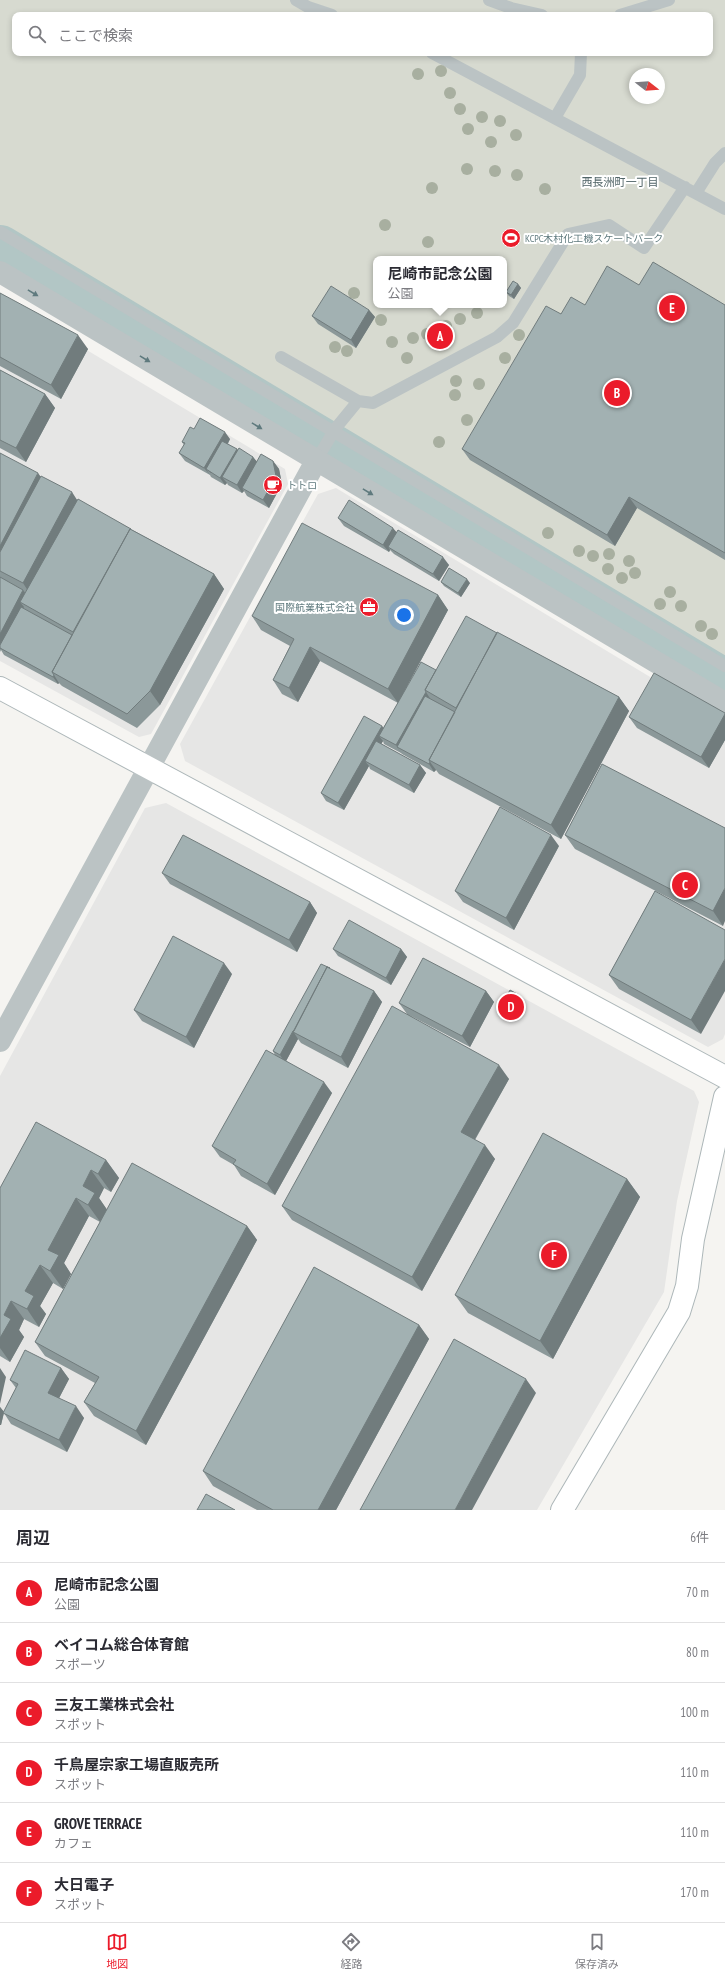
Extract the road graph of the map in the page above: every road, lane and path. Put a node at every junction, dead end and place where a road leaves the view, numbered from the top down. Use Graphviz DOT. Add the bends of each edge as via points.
graph roads {
  1 [pos="296,0"];
  2 [pos="489,0"];
  3 [pos="669,0"];
  4 [pos="323,12"];
  5 [pos="529,12"];
  6 [pos="630,12"];
  7 [pos="438,56"];
  8 [pos="581,56"];
  9 [pos="555,118"];
  10 [pos="725,153"];
  11 [pos="685,187"];
  12 [pos="696,193"];
  13 [pos="725,208"];
  14 [pos="0,232"];
  15 [pos="0,272"];
  16 [pos="280,357"];
  17 [pos="358,401"];
  18 [pos="332,434"];
  19 [pos="318,457"];
  20 [pos="725,666"];
  21 [pos="0,688"];
  22 [pos="725,704"];
  23 [pos="147,768"];
  24 [pos="0,1041"];
  25 [pos="725,1077"];
  26 [pos="725,1097"];
  27 [pos="562,1510"];
  1 -- 4 [label="lane"];
  2 -- 5 [label="lane"];
  3 -- 6 [label="lane"];
  7 -- 9 [label="lane"];
  8 -- 9 [label="lane" via="580,75"];
  9 -- 11 [label="lane"];
  10 -- 12 [label="lane" via="715,163"];
  11 -- 12 [label="lane"];
  11 -- 17 [label="lane" via="644,248 609,225 568,234 513,323 497,337 373,403"];
  12 -- 13 [label="lane"];
  14 -- 18 [label="lane"];
  15 -- 19 [label="street, one-way"];
  16 -- 17 [label="lane"];
  17 -- 18 [label="lane"];
  18 -- 19 [label="lane"];
  18 -- 20 [label="lane"];
  19 -- 22 [label="street, one-way"];
  19 -- 23 [label="street"];
  21 -- 23 [label="street"];
  23 -- 24 [label="street"];
  23 -- 25 [label="street"];
  26 -- 27 [label="street" via="693,1239 687,1286 678,1312"];
}
